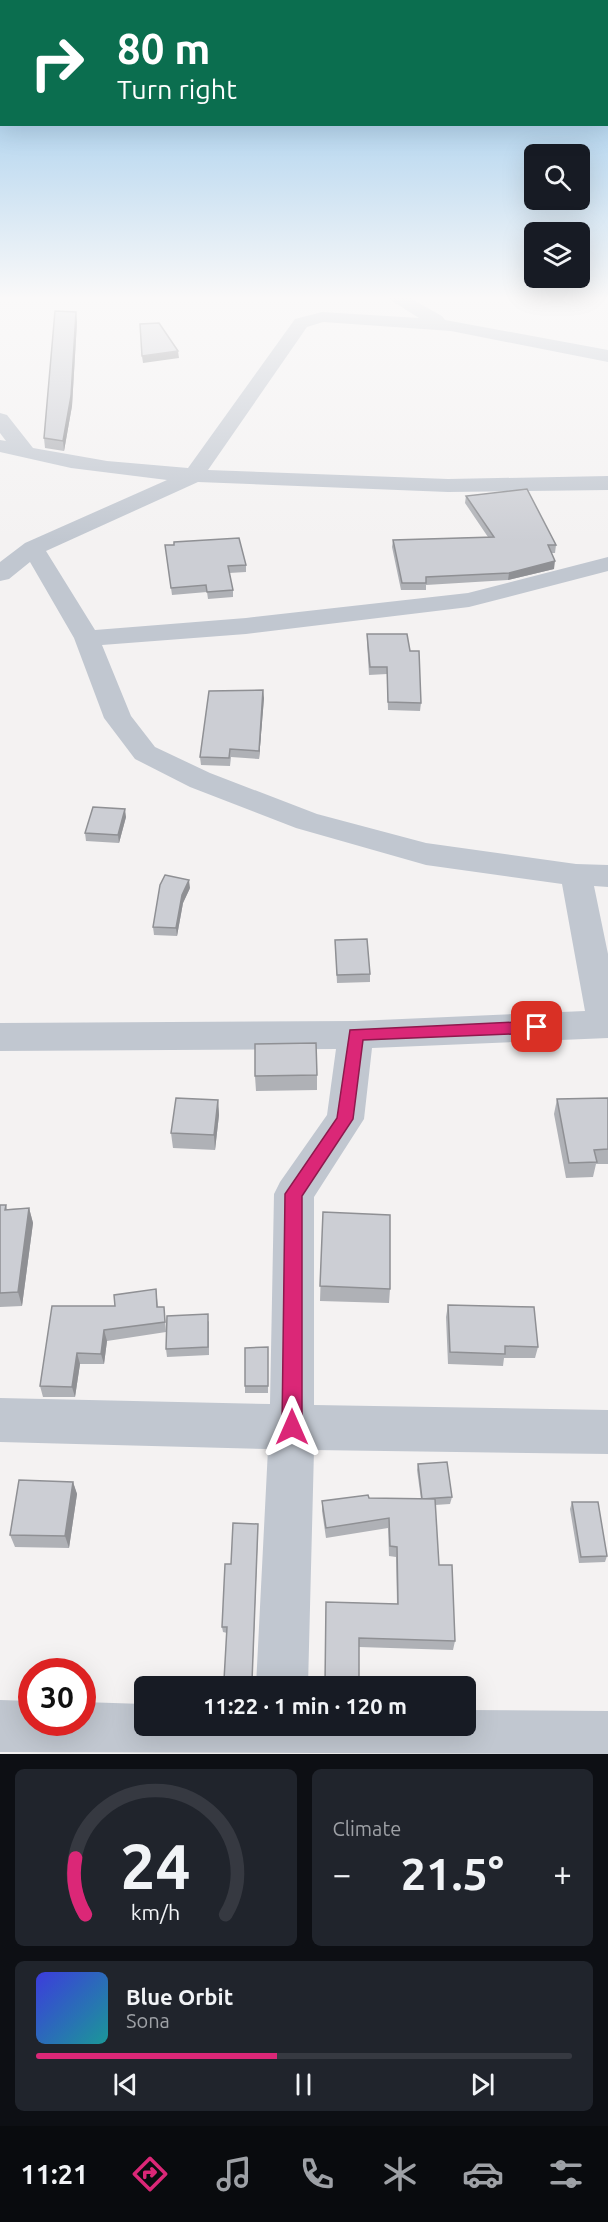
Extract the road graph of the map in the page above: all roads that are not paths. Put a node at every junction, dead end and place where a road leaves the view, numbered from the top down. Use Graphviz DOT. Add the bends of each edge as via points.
graph roads {
  1 [pos="262,378"];
  2 [pos="0,419"];
  3 [pos="0,446"];
  4 [pos="26,453"];
  5 [pos="193,476"];
  6 [pos="607,485"];
  7 [pos="33,549"];
  8 [pos="608,564"];
  9 [pos="0,574"];
  10 [pos="87,638"];
  11 [pos="592,875"];
  12 [pos="606,1024"];
  13 [pos="356,1035"];
  14 [pos="0,1037"];
  15 [pos="0,1420"];
  16 [pos="292,1427"];
  17 [pos="608,1432"];
  18 [pos="282,1676"];
  19 [pos="0,1726"];
  20 [pos="134,1726"];
  21 [pos="476,1732"];
  22 [pos="608,1737"];
  1 -- 5 [label="street"];
  2 -- 4 [label="street"];
  3 -- 4 [label="street"];
  4 -- 5 [label="street"];
  5 -- 6 [label="street" via="391,485"];
  5 -- 7 [label="street"];
  7 -- 9 [label="street"];
  7 -- 10 [label="street"];
  8 -- 10 [label="street" via="469,600 246,626"];
  10 -- 11 [label="street" via="118,718 145,753 200,780 307,821 426,854"];
  11 -- 12 [label="street"];
  12 -- 13 [label="street"];
  13 -- 14 [label="street"];
  13 -- 16 [label="street" via="345,1119 294,1194"];
  15 -- 16 [label="street"];
  16 -- 17 [label="street"];
  16 -- 18 [label="street"];
  19 -- 20 [label="street"];
  21 -- 22 [label="street"];
}
